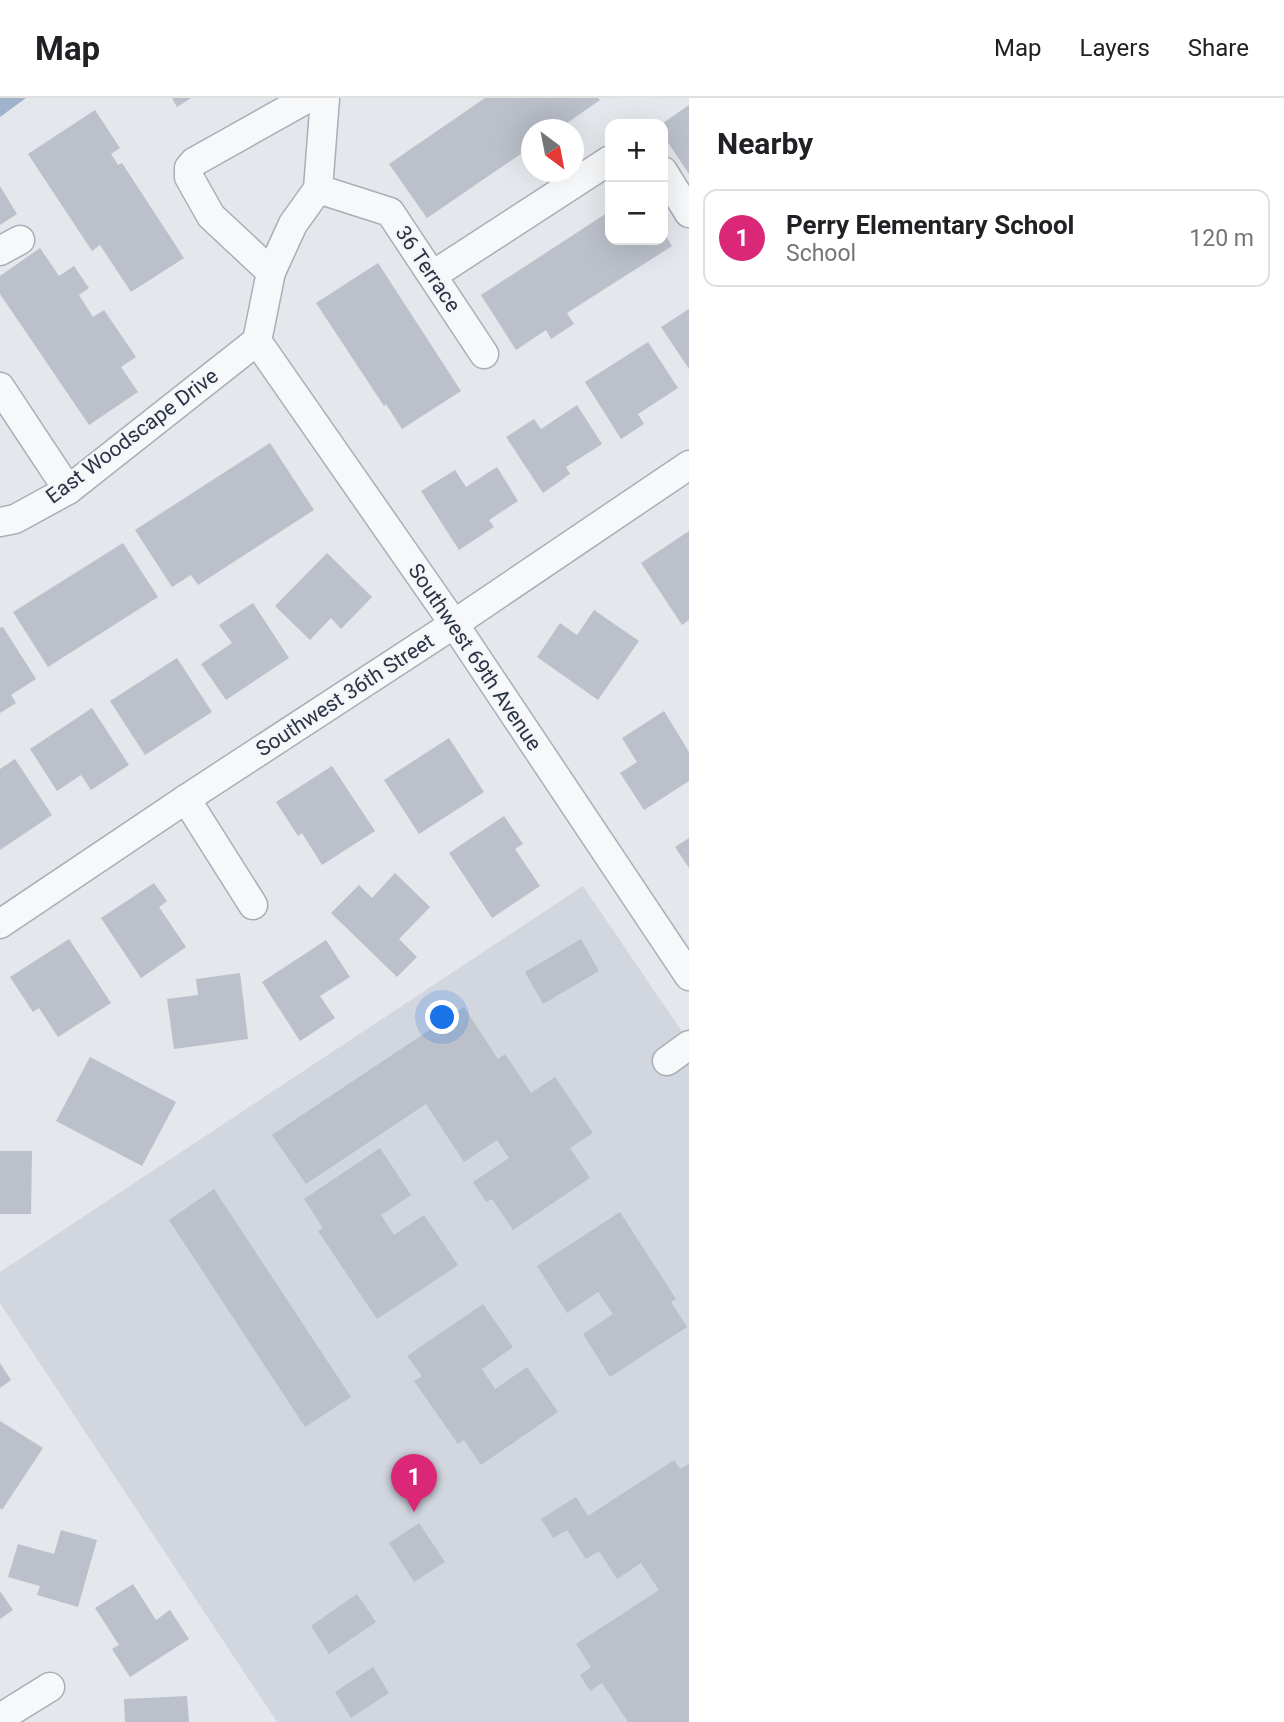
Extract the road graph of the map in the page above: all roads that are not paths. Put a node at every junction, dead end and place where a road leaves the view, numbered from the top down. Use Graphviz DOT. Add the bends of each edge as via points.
graph roads {
  1 [pos="308,98"];
  2 [pos="325,98"];
  3 [pos="605,163"];
  4 [pos="668,179"];
  5 [pos="318,189"];
  6 [pos="689,213"];
  7 [pos="271,272"];
  8 [pos="433,275"];
  9 [pos="257,341"];
  10 [pos="484,354"];
  11 [pos="0,387"];
  12 [pos="689,465"];
  13 [pos="68,490"];
  14 [pos="0,522"];
  15 [pos="454,624"];
  16 [pos="186,799"];
  17 [pos="253,905"];
  18 [pos="0,924"];
  19 [pos="689,976"];
  20 [pos="50,1688"];
  21 [pos="0,1718"];
  1 -- 7 [label="street" via="189,168 189,177 211,216"];
  2 -- 5 [label="street"];
  3 -- 8 [label="street"];
  4 -- 6 [label="street"];
  5 -- 7 [label="street" via="293,224"];
  5 -- 8 [label="street, 36 Terrace" via="390,212"];
  7 -- 9 [label="street"];
  8 -- 10 [label="street, 36 Terrace"];
  9 -- 13 [label="street, East Woodscape Drive"];
  9 -- 15 [label="street, Southwest 69th Avenue"];
  11 -- 13 [label="street"];
  12 -- 15 [label="street, Southwest 36th Street"];
  13 -- 14 [label="street, East Woodscape Drive" via="15,519"];
  15 -- 16 [label="street, Southwest 36th Street"];
  15 -- 19 [label="street, Southwest 69th Avenue"];
  16 -- 17 [label="street"];
  16 -- 18 [label="street, Southwest 36th Street"];
  20 -- 21 [label="street"];
}
